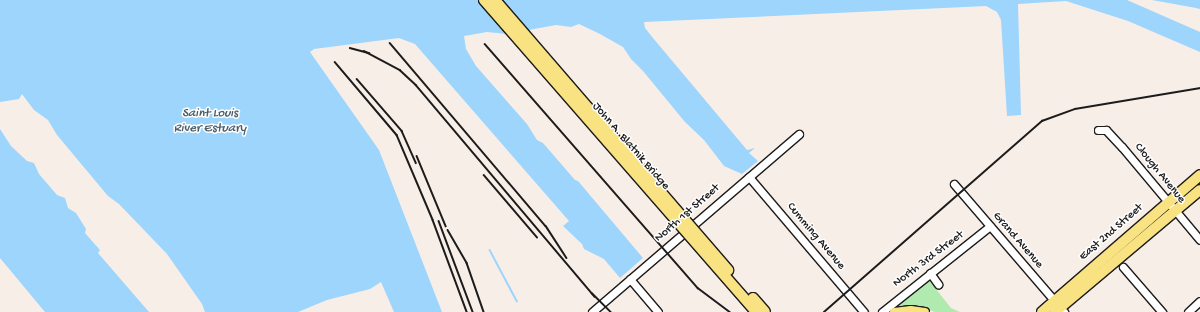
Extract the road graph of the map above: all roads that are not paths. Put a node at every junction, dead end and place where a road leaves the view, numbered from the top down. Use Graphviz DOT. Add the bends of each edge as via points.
graph roads {
  1 [pos="484,0"];
  2 [pos="495,0"];
  3 [pos="1098,130"];
  4 [pos="799,134"];
  5 [pos="1200,175"];
  6 [pos="750,177"];
  7 [pos="954,184"];
  8 [pos="1200,190"];
  9 [pos="1171,207"];
  10 [pos="990,226"];
  11 [pos="1200,240"];
  12 [pos="1123,267"];
  13 [pos="930,273"];
  14 [pos="630,279"];
  15 [pos="938,284"];
  16 [pos="1200,301"];
  17 [pos="1057,307"];
  18 [pos="592,312"];
  19 [pos="658,312"];
  20 [pos="756,312"];
  21 [pos="765,312"];
  22 [pos="864,312"];
  23 [pos="882,312"];
  24 [pos="894,312"];
  25 [pos="925,312"];
  26 [pos="1041,312"];
  27 [pos="1162,312"];
  28 [pos="1188,312"];
  1 -- 20 [label="highway, John A. Blatnik Bridge, bridge"];
  2 -- 21 [label="highway, John A. Blatnik Bridge, bridge"];
  3 -- 9 [label="street, Clough Avenue" via="1106,130"];
  4 -- 6 [label="street, North 1st Street"];
  5 -- 9 [label="highway, East 2nd Street"];
  6 -- 14 [label="street, North 1st Street"];
  6 -- 22 [label="street, Cumming Avenue"];
  7 -- 10 [label="street, Grand Avenue"];
  8 -- 9 [label="highway, East 2nd Street"];
  9 -- 11 [label="street, Clough Avenue"];
  9 -- 17 [label="highway, East 2nd Street"];
  10 -- 13 [label="street, North 3rd Street"];
  10 -- 17 [label="street, Grand Avenue"];
  12 -- 27 [label="street"];
  13 -- 15 [label="street"];
  13 -- 23 [label="street, North 3rd Street"];
  14 -- 18 [label="street, North 1st Street"];
  14 -- 19 [label="street"];
  16 -- 28 [label="street"];
  17 -- 26 [label="highway, East 2nd Street"];
  24 -- 25 [label="main road"];
}
